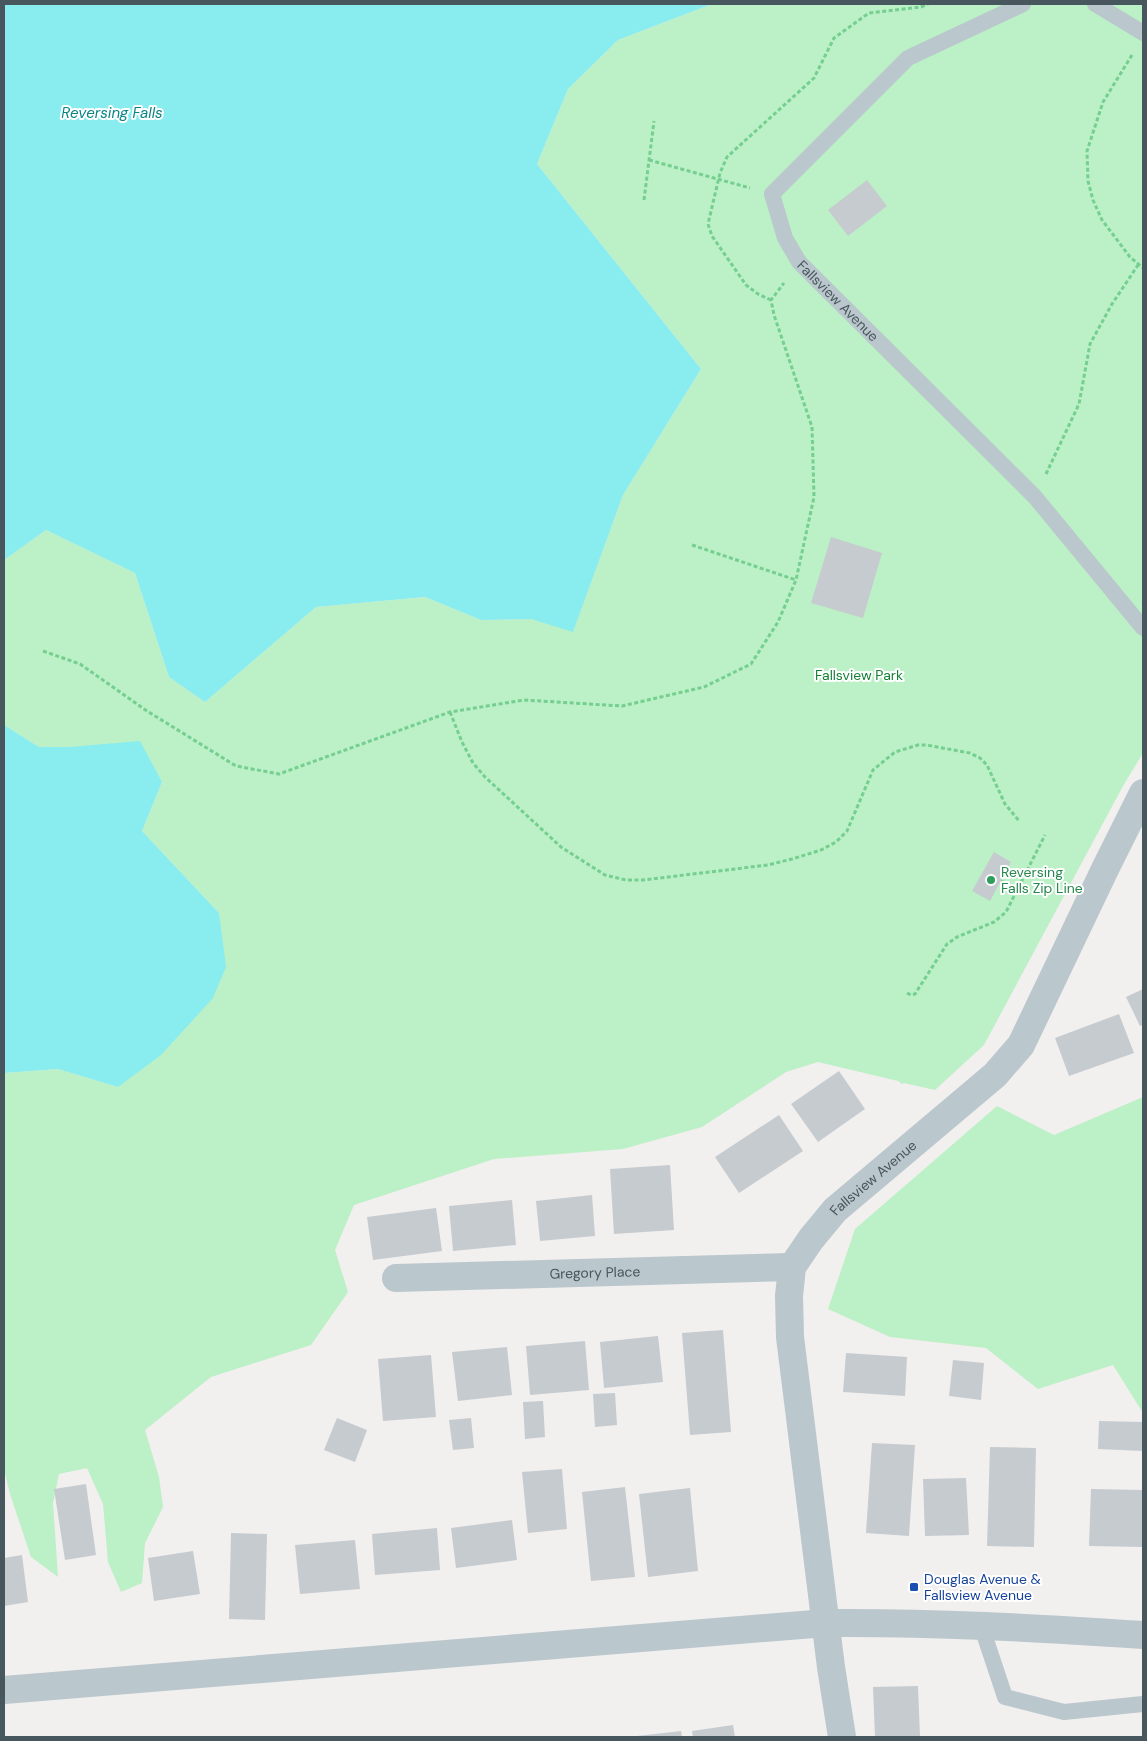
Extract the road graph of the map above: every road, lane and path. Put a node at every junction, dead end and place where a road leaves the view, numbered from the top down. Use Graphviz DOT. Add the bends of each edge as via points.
graph roads {
  1 [pos="928,4"];
  2 [pos="1023,4"];
  3 [pos="1095,4"];
  4 [pos="1143,33"];
  5 [pos="1133,53"];
  6 [pos="654,121"];
  7 [pos="649,160"];
  8 [pos="718,179"];
  9 [pos="772,194"];
  10 [pos="644,200"];
  11 [pos="800,262"];
  12 [pos="1138,265"];
  13 [pos="1143,268"];
  14 [pos="771,300"];
  15 [pos="1035,497"];
  16 [pos="692,545"];
  17 [pos="796,580"];
  18 [pos="1143,628"];
  19 [pos="42,651"];
  20 [pos="450,712"];
  21 [pos="1143,793"];
  22 [pos="1020,822"];
  23 [pos="1045,835"];
  24 [pos="1001,881"];
  25 [pos="1018,890"];
  26 [pos="907,993"];
  27 [pos="792,1267"];
  28 [pos="396,1278"];
  29 [pos="826,1623"];
  30 [pos="981,1625"];
  31 [pos="1143,1635"];
  32 [pos="4,1690"];
  33 [pos="1143,1704"];
  34 [pos="842,1737"];
  1 -- 8 [label="path" via="869,13 834,38 814,78 727,157"];
  2 -- 9 [label="lane" via="908,58"];
  3 -- 4 [label="lane"];
  5 -- 12 [label="path" via="1103,102 1087,151 1088,181 1093,200 1113,237"];
  6 -- 7 [label="path"];
  7 -- 8 [label="path"];
  7 -- 10 [label="path"];
  8 -- 9 [label="path"];
  8 -- 14 [label="path" via="708,224 712,236 746,285"];
  9 -- 11 [label="lane, Fallsview Avenue" via="786,238"];
  11 -- 14 [label="path"];
  11 -- 15 [label="lane, Fallsview Avenue"];
  12 -- 13 [label="path"];
  12 -- 15 [label="path" via="1090,344 1079,404"];
  14 -- 17 [label="path" via="812,427 814,497"];
  15 -- 18 [label="lane, Fallsview Avenue"];
  16 -- 17 [label="path"];
  17 -- 20 [label="path" via="778,622 751,664 704,687 622,706 524,700"];
  19 -- 20 [label="path" via="80,664 147,711 236,766 279,774"];
  20 -- 22 [label="path" via="473,763 485,777 561,847 605,875 626,880 768,865 821,850 847,831 873,770 895,752 918,745 970,752 980,758 987,765 1005,804"];
  21 -- 27 [label="street, Fallsview Avenue" via="1021,1045 996,1074 835,1210"];
  23 -- 25 [label="path"];
  24 -- 25 [label="path"];
  25 -- 26 [label="path" via="1006,912 994,922 947,944 915,994"];
  27 -- 28 [label="street, Gregory Place"];
  27 -- 29 [label="street, Fallsview Avenue" via="790,1337"];
  29 -- 30 [label="street"];
  29 -- 32 [label="street"];
  29 -- 34 [label="street, Fallsview Avenue"];
  30 -- 31 [label="street"];
  30 -- 33 [label="lane" via="1005,1697 1064,1712"];
}
